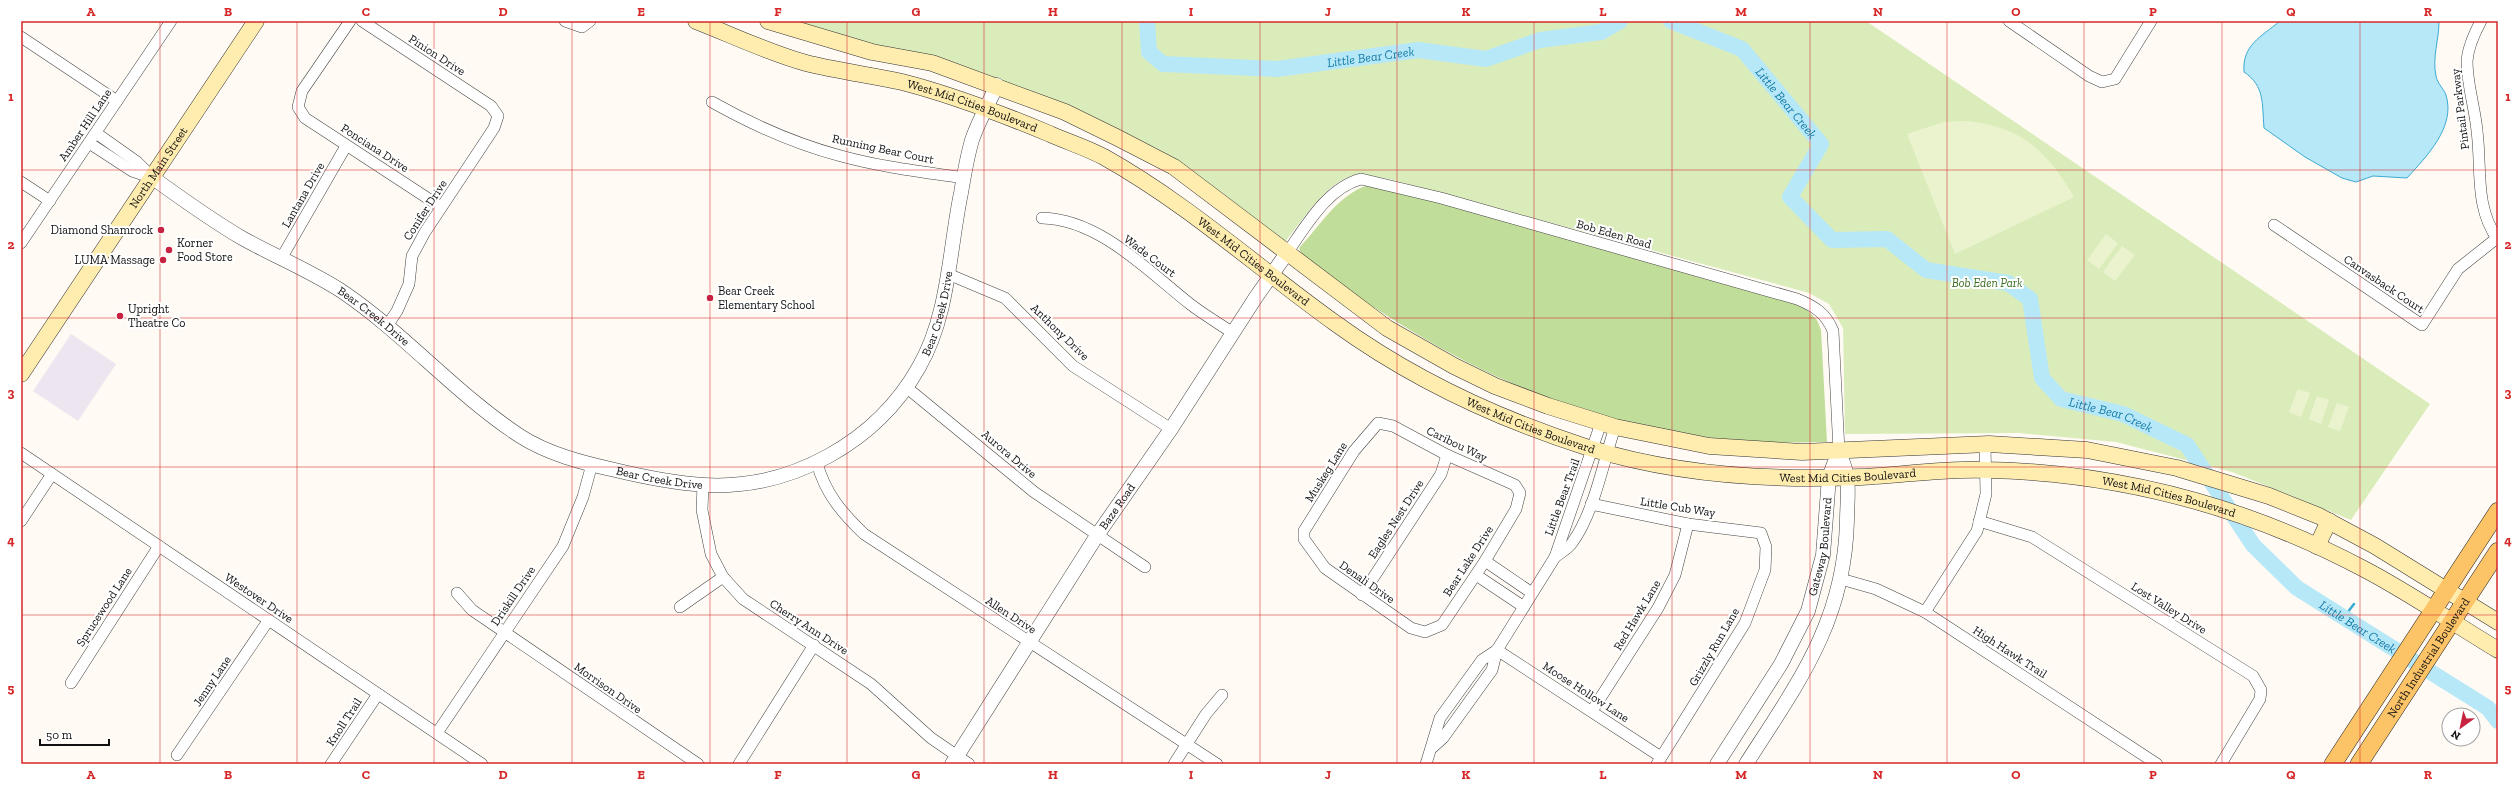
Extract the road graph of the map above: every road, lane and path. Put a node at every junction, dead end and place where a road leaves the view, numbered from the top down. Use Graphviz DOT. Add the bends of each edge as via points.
graph roads {
  1 [pos="171,21"];
  2 [pos="256,21"];
  3 [pos="350,21"];
  4 [pos="362,21"];
  5 [pos="565,21"];
  6 [pos="590,21"];
  7 [pos="696,21"];
  8 [pos="768,21"];
  9 [pos="2009,21"];
  10 [pos="2151,21"];
  11 [pos="2480,21"];
  12 [pos="21,37"];
  13 [pos="997,86"];
  14 [pos="117,101"];
  15 [pos="712,102"];
  16 [pos="987,108"];
  17 [pos="496,113"];
  18 [pos="96,133"];
  19 [pos="89,143"];
  20 [pos="346,146"];
  21 [pos="153,178"];
  22 [pos="964,178"];
  23 [pos="21,182"];
  24 [pos="50,201"];
  25 [pos="441,207"];
  26 [pos="1042,218"];
  27 [pos="2274,225"];
  28 [pos="2497,239"];
  29 [pos="21,243"];
  30 [pos="1287,253"];
  31 [pos="282,257"];
  32 [pos="948,274"];
  33 [pos="1272,275"];
  34 [pos="387,326"];
  35 [pos="1233,333"];
  36 [pos="21,374"];
  37 [pos="906,387"];
  38 [pos="1378,423"];
  39 [pos="1608,425"];
  40 [pos="1171,429"];
  41 [pos="1985,444"];
  42 [pos="1600,451"];
  43 [pos="1839,451"];
  44 [pos="21,453"];
  45 [pos="1447,455"];
  46 [pos="817,463"];
  47 [pos="592,464"];
  48 [pos="1985,469"];
  49 [pos="52,474"];
  50 [pos="1829,477"];
  51 [pos="1847,477"];
  52 [pos="703,485"];
  53 [pos="1520,493"];
  54 [pos="1591,504"];
  55 [pos="2498,511"];
  56 [pos="21,521"];
  57 [pos="2329,521"];
  58 [pos="1979,522"];
  59 [pos="1688,524"];
  60 [pos="1761,533"];
  61 [pos="1098,534"];
  62 [pos="1304,539"];
  63 [pos="159,546"];
  64 [pos="2317,546"];
  65 [pos="2498,551"];
  66 [pos="1555,557"];
  67 [pos="1485,561"];
  68 [pos="1145,567"];
  69 [pos="1476,575"];
  70 [pos="722,577"];
  71 [pos="1841,578"];
  72 [pos="2446,590"];
  73 [pos="457,592"];
  74 [pos="1532,593"];
  75 [pos="1362,595"];
  76 [pos="2464,602"];
  77 [pos="680,607"];
  78 [pos="1524,607"];
  79 [pos="2433,610"];
  80 [pos="1926,612"];
  81 [pos="268,621"];
  82 [pos="2452,622"];
  83 [pos="2498,622"];
  84 [pos="504,632"];
  85 [pos="1425,632"];
  86 [pos="1030,643"];
  87 [pos="814,645"];
  88 [pos="1497,650"];
  89 [pos="2498,650"];
  90 [pos="71,683"];
  91 [pos="378,694"];
  92 [pos="1222,695"];
  93 [pos="1592,711"];
  94 [pos="437,733"];
  95 [pos="1186,745"];
  96 [pos="1433,747"];
  97 [pos="177,755"];
  98 [pos="960,761"];
  99 [pos="1659,761"];
  100 [pos="479,763"];
  101 [pos="331,764"];
  102 [pos="698,764"];
  103 [pos="739,764"];
  104 [pos="1174,764"];
  105 [pos="1217,764"];
  106 [pos="1426,764"];
  107 [pos="1717,764"];
  108 [pos="1746,764"];
  109 [pos="2157,764"];
  110 [pos="2221,764"];
  111 [pos="2333,764"];
  112 [pos="2359,764"];
  1 -- 14 [label="street, Amber Hill Lane"];
  2 -- 21 [label="main road, North Main Street"];
  3 -- 20 [label="street, Ponciana Drive" via="302,91 298,107 305,118"];
  4 -- 17 [label="street, Pinion Drive" via="491,106"];
  5 -- 6 [label="street" via="582,27"];
  7 -- 16 [label="main road, West Mid Cities Boulevard" via="801,62 901,82"];
  8 -- 13 [label="main road, West Mid Cities Boulevard" via="872,52 932,63"];
  9 -- 10 [label="street" via="2089,76 2102,82 2115,79"];
  11 -- 28 [label="street, Pintail Parkway" via="2469,50 2468,69 2477,130 2479,192 2486,218"];
  12 -- 14 [label="street"];
  13 -- 16 [label="street, Bear Creek Drive"];
  13 -- 30 [label="main road, West Mid Cities Boulevard" via="1065,112 1174,167"];
  14 -- 18 [label="street, Amber Hill Lane"];
  15 -- 22 [label="street, Running Bear Court" via="743,120 785,138 841,156"];
  16 -- 22 [label="street, Bear Creek Drive" via="973,138"];
  16 -- 33 [label="main road, West Mid Cities Boulevard" via="1101,156 1185,208"];
  17 -- 25 [label="street, Conifer Drive" via="494,128"];
  18 -- 19 [label="street, Amber Hill Lane"];
  18 -- 21 [label="street, Bear Creek Drive" via="137,162"];
  19 -- 21 [label="street, Bear Creek Drive" via="132,171"];
  19 -- 24 [label="street, Amber Hill Lane"];
  20 -- 25 [label="street, Ponciana Drive"];
  20 -- 31 [label="street, Lantana Drive"];
  21 -- 31 [label="street, Bear Creek Drive" via="218,224"];
  21 -- 36 [label="main road, North Main Street"];
  22 -- 32 [label="street, Bear Creek Drive"];
  23 -- 24 [label="street"];
  24 -- 29 [label="street, Amber Hill Lane"];
  25 -- 34 [label="street, Conifer Drive" via="412,256 409,284"];
  26 -- 35 [label="street, Wade Court" via="1075,224 1122,249 1190,304"];
  27 -- 28 [label="street, Canvasback Court" via="2422,325 2458,269"];
  30 -- 33 [label="street, Baze Road"];
  30 -- 39 [label="main road, West Mid Cities Boulevard" via="1359,309 1431,354 1495,386"];
  30 -- 43 [label="street, Bob Eden Road" via="1330,196 1348,183 1361,180 1441,198 1797,299 1821,311 1833,331"];
  31 -- 34 [label="street, Bear Creek Drive" via="344,293"];
  32 -- 37 [label="street, Bear Creek Drive" via="932,337 920,367"];
  32 -- 40 [label="street, Anthony Drive" via="1005,298 1073,366"];
  33 -- 35 [label="street, Baze Road"];
  33 -- 42 [label="main road, West Mid Cities Boulevard" via="1335,324 1399,366 1442,390 1538,432"];
  34 -- 47 [label="street, Bear Creek Drive" via="520,436 546,450"];
  35 -- 40 [label="street, Baze Road"];
  37 -- 46 [label="street, Bear Creek Drive" via="872,427"];
  37 -- 61 [label="street, Aurora Drive" via="1034,492"];
  38 -- 45 [label="street, Caribou Way" via="1393,426"];
  38 -- 62 [label="street, Muskeg Lane" via="1354,451 1304,531"];
  39 -- 42 [label="street, Little Bear Trail"];
  39 -- 43 [label="main road, West Mid Cities Boulevard" via="1709,446 1766,451"];
  40 -- 61 [label="street, Baze Road"];
  41 -- 43 [label="main road, West Mid Cities Boulevard"];
  41 -- 48 [label="street"];
  41 -- 57 [label="main road, West Mid Cities Boulevard" via="2087,450 2135,458 2222,480"];
  42 -- 50 [label="main road, West Mid Cities Boulevard" via="1678,469"];
  42 -- 54 [label="street, Little Bear Trail"];
  42 -- 66 [label="street, Little Bear Trail"];
  43 -- 50 [label="street, Gateway Boulevard"];
  43 -- 51 [label="street, Gateway Boulevard"];
  44 -- 49 [label="street, Westover Drive"];
  45 -- 53 [label="street, Caribou Way" via="1515,485"];
  45 -- 75 [label="street, Eagles Nest Drive" via="1441,474"];
  46 -- 52 [label="street, Bear Creek Drive" via="757,480 725,485"];
  46 -- 86 [label="street, Allen Drive" via="821,479 830,496 864,534"];
  47 -- 52 [label="street, Bear Creek Drive" via="629,474"];
  47 -- 84 [label="street, Driskill Drive" via="583,497 563,546"];
  48 -- 51 [label="main road, West Mid Cities Boulevard"];
  48 -- 58 [label="street" via="1986,494"];
  48 -- 64 [label="main road, West Mid Cities Boulevard" via="2107,480 2150,489 2249,516"];
  49 -- 56 [label="street"];
  49 -- 63 [label="street, Westover Drive"];
  50 -- 51 [label="main road, West Mid Cities Boulevard"];
  50 -- 107 [label="street, Gateway Boulevard" via="1823,555 1808,611 1781,664"];
  51 -- 71 [label="street, Gateway Boulevard" via="1846,551"];
  52 -- 70 [label="street, Cherry Ann Drive" via="702,510 705,529 711,554"];
  53 -- 67 [label="street, Bear Lake Drive" via="1516,510"];
  54 -- 59 [label="street, Little Cub Way"];
  54 -- 66 [label="street, Little Bear Trail" via="1572,544"];
  55 -- 72 [label="main road, North Industrial Boulevard"];
  57 -- 64 [label="main road"];
  57 -- 72 [label="main road, West Mid Cities Boulevard" via="2376,546"];
  58 -- 80 [label="street" via="1977,532"];
  58 -- 110 [label="street, Lost Valley Drive" via="2032,537 2253,676 2261,690 2260,700"];
  59 -- 60 [label="street, Little Cub Way"];
  59 -- 93 [label="street, Red Hawk Lane" via="1675,575 1658,608"];
  60 -- 99 [label="street, Grizzly Run Lane" via="1766,547 1764,570 1745,623"];
  61 -- 68 [label="street, Aurora Drive"];
  61 -- 86 [label="street, Baze Road"];
  62 -- 75 [label="street, Denali Drive" via="1325,568"];
  63 -- 81 [label="street, Westover Drive"];
  63 -- 90 [label="street, Sprucewood Lane"];
  64 -- 79 [label="main road, West Mid Cities Boulevard" via="2369,571"];
  65 -- 76 [label="main road, North Industrial Boulevard"];
  66 -- 74 [label="street, Little Bear Trail"];
  67 -- 69 [label="street, Bear Lake Drive"];
  67 -- 74 [label="street"];
  69 -- 78 [label="street"];
  69 -- 85 [label="street, Bear Lake Drive" via="1442,625"];
  70 -- 77 [label="street"];
  70 -- 87 [label="street, Cherry Ann Drive" via="743,599"];
  71 -- 80 [label="street, High Hawk Trail" via="1876,588"];
  71 -- 108 [label="street, Gateway Boulevard" via="1838,596 1825,631 1804,675"];
  72 -- 76 [label="main road, West Mid Cities Boulevard"];
  72 -- 79 [label="main road, North Industrial Boulevard"];
  73 -- 84 [label="street, Morrison Drive" via="472,610"];
  74 -- 78 [label="street, Little Bear Trail"];
  75 -- 85 [label="street, Denali Drive" via="1411,628"];
  76 -- 82 [label="main road, North Industrial Boulevard"];
  76 -- 83 [label="main road, West Mid Cities Boulevard"];
  78 -- 88 [label="street, Little Bear Trail"];
  79 -- 82 [label="main road, West Mid Cities Boulevard"];
  79 -- 111 [label="main road, North Industrial Boulevard"];
  80 -- 109 [label="street, High Hawk Trail"];
  81 -- 91 [label="street, Westover Drive"];
  81 -- 97 [label="street, Jenny Lane"];
  82 -- 89 [label="main road, West Mid Cities Boulevard"];
  82 -- 112 [label="main road, North Industrial Boulevard"];
  84 -- 94 [label="street, Driskill Drive"];
  84 -- 102 [label="street, Morrison Drive"];
  86 -- 95 [label="street, Allen Drive"];
  86 -- 98 [label="street, Baze Road"];
  87 -- 98 [label="street, Cherry Ann Drive" via="872,684"];
  87 -- 103 [label="street"];
  88 -- 93 [label="street, Moose Hollow Lane"];
  88 -- 96 [label="street, Little Bear Trail" via="1492,670"];
  88 -- 96 [label="street, Little Bear Trail" via="1482,660 1440,718 1435,730"];
  91 -- 94 [label="street, Westover Drive"];
  91 -- 101 [label="street, Knoll Trail"];
  92 -- 95 [label="street"];
  93 -- 99 [label="street, Moose Hollow Lane"];
  94 -- 100 [label="street, Westover Drive"];
  95 -- 104 [label="street"];
  95 -- 105 [label="street, Allen Drive"];
  96 -- 106 [label="street"];
}
